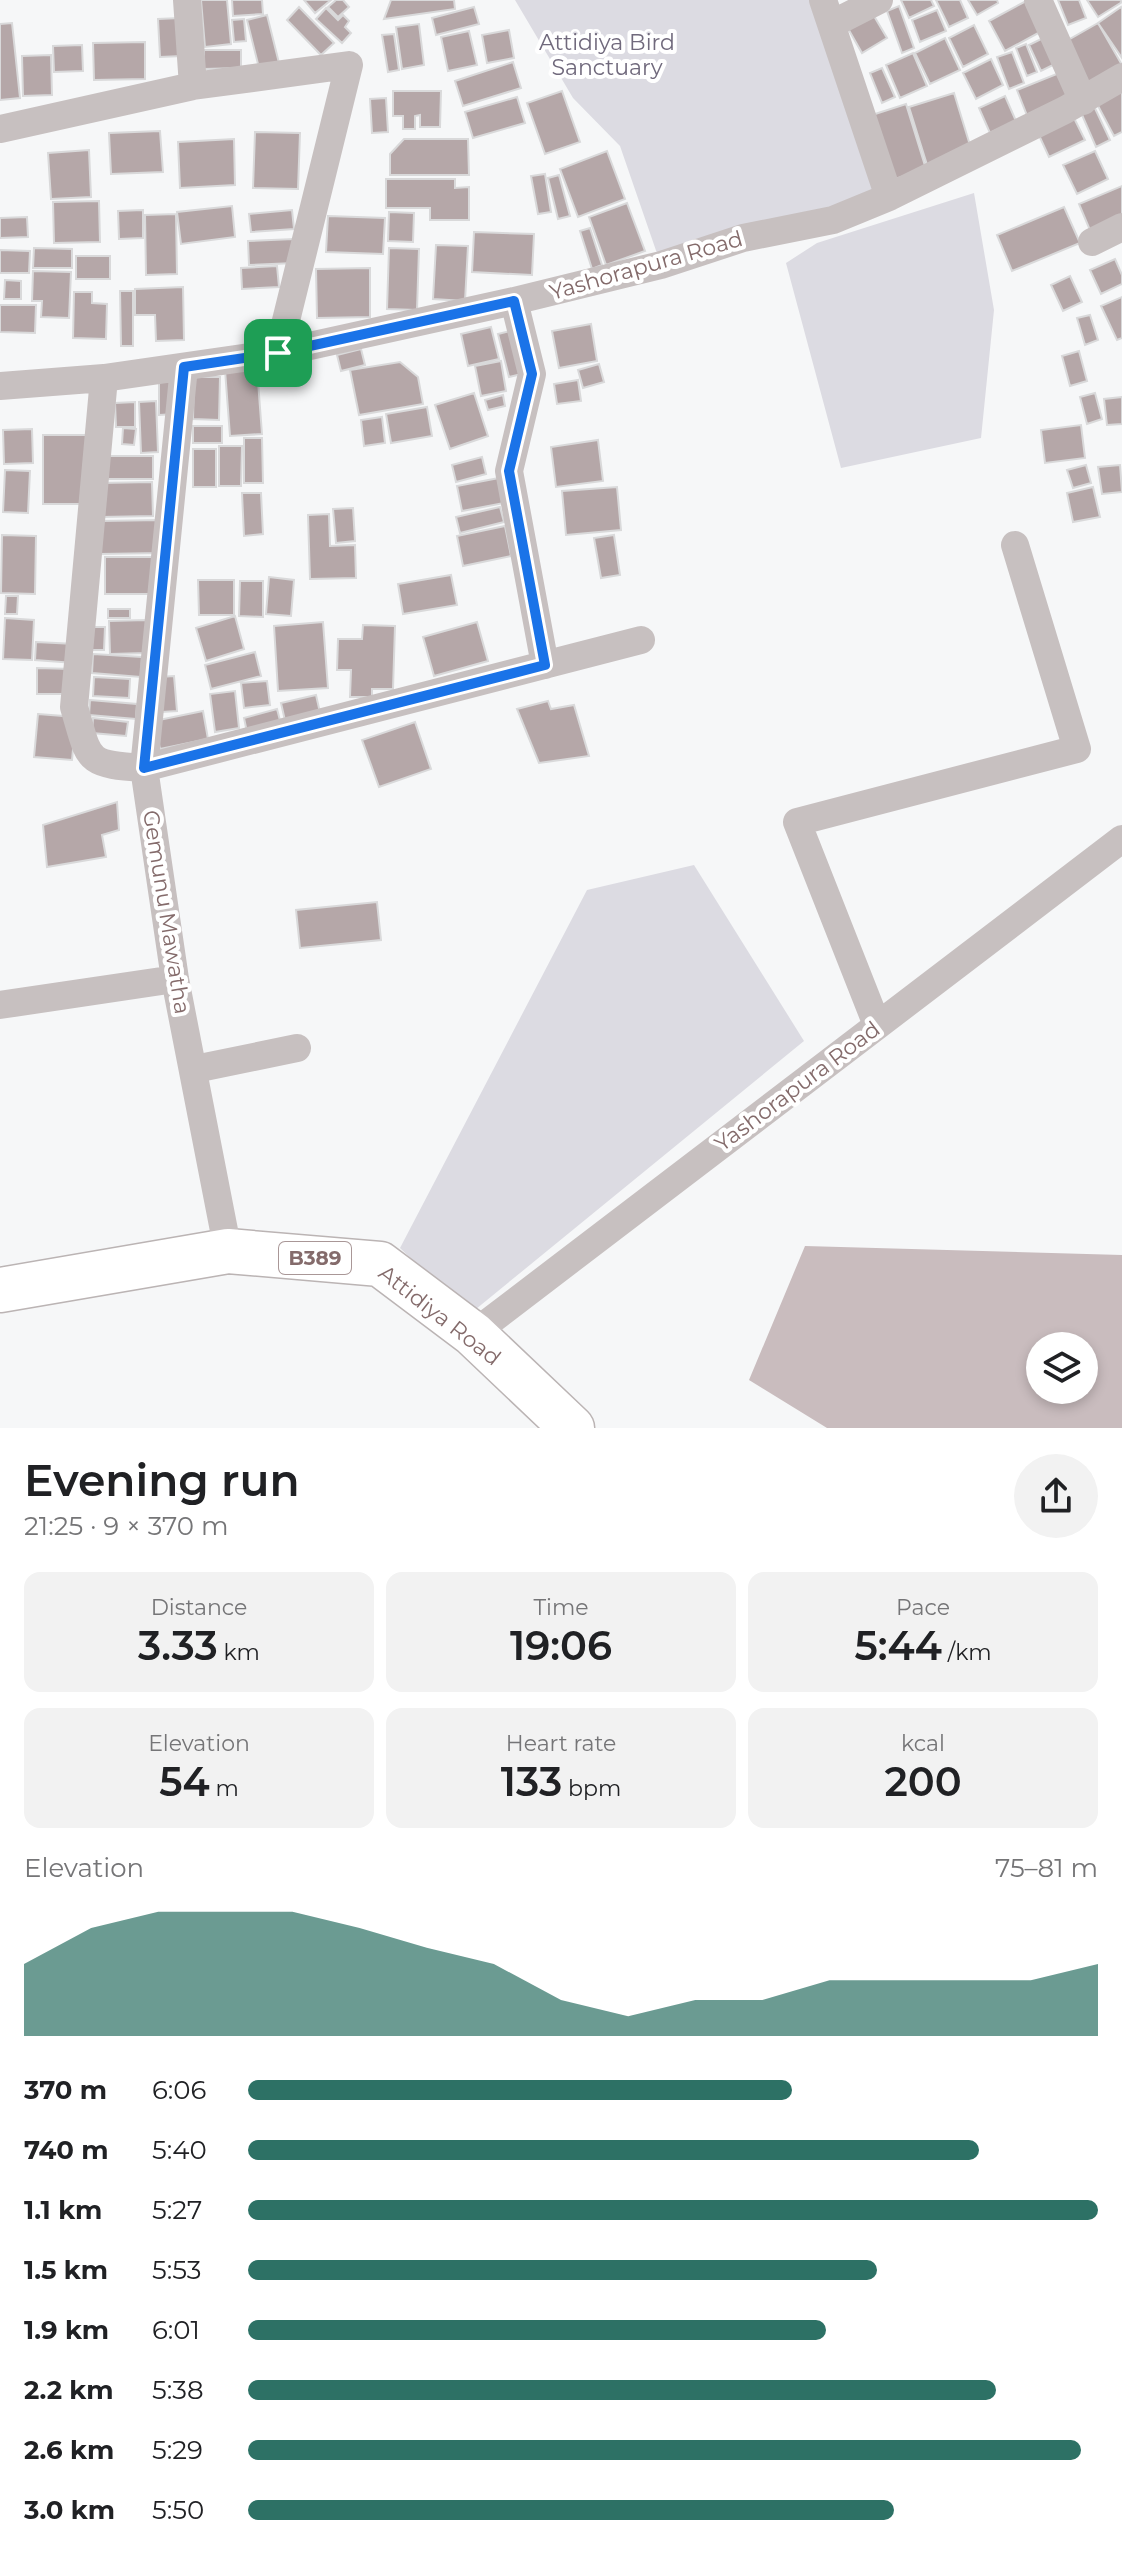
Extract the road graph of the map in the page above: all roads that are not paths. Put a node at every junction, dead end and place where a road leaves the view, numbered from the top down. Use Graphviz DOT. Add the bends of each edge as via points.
graph roads {
  1 [pos="187,0"];
  2 [pos="879,0"];
  3 [pos="1038,0"];
  4 [pos="827,12"];
  5 [pos="1122,77"];
  6 [pos="193,86"];
  7 [pos="1083,101"];
  8 [pos="0,129"];
  9 [pos="889,197"];
  10 [pos="1122,227"];
  11 [pos="1092,242"];
  12 [pos="514,301"];
  13 [pos="278,353"];
  14 [pos="184,367"];
  15 [pos="104,378"];
  16 [pos="0,386"];
  17 [pos="1015,545"];
  18 [pos="641,640"];
  19 [pos="545,665"];
  20 [pos="144,768"];
  21 [pos="1122,839"];
  22 [pos="175,979"];
  23 [pos="0,1005"];
  24 [pos="877,1025"];
  25 [pos="297,1048"];
  26 [pos="195,1069"];
  27 [pos="228,1251"];
  28 [pos="0,1290"];
  29 [pos="473,1334"];
  30 [pos="572,1428"];
  1 -- 6 [label="street"];
  2 -- 4 [label="street"];
  3 -- 7 [label="street"];
  4 -- 9 [label="street"];
  5 -- 7 [label="street, Yashorapura Road"];
  6 -- 8 [label="street"];
  6 -- 13 [label="street" via="349,65"];
  7 -- 9 [label="street, Yashorapura Road"];
  9 -- 12 [label="street, Yashorapura Road" via="833,220 743,238 661,265"];
  10 -- 11 [label="street"];
  12 -- 13 [label="street, Yashorapura Road"];
  12 -- 19 [label="street" via="532,374 509,471"];
  13 -- 14 [label="street, Yashorapura Road"];
  14 -- 15 [label="street, Yashorapura Road"];
  14 -- 20 [label="street, Gemunu Mawatha"];
  15 -- 16 [label="street, Yashorapura Road"];
  15 -- 20 [label="street" via="74,707 88,754 102,765"];
  17 -- 24 [label="street" via="1077,749 797,822"];
  18 -- 19 [label="street"];
  19 -- 20 [label="street"];
  20 -- 22 [label="street, Gemunu Mawatha"];
  21 -- 24 [label="street, Yashorapura Road"];
  22 -- 23 [label="street"];
  22 -- 26 [label="street, Gemunu Mawatha"];
  24 -- 29 [label="street, Yashorapura Road"];
  25 -- 26 [label="street"];
  26 -- 27 [label="street, Gemunu Mawatha"];
  27 -- 28 [label="main road, Attidiya Road / B389"];
  27 -- 29 [label="main road, Attidiya Road / B389" via="380,1264"];
  29 -- 30 [label="main road, Attidiya Road / B389"];
}
